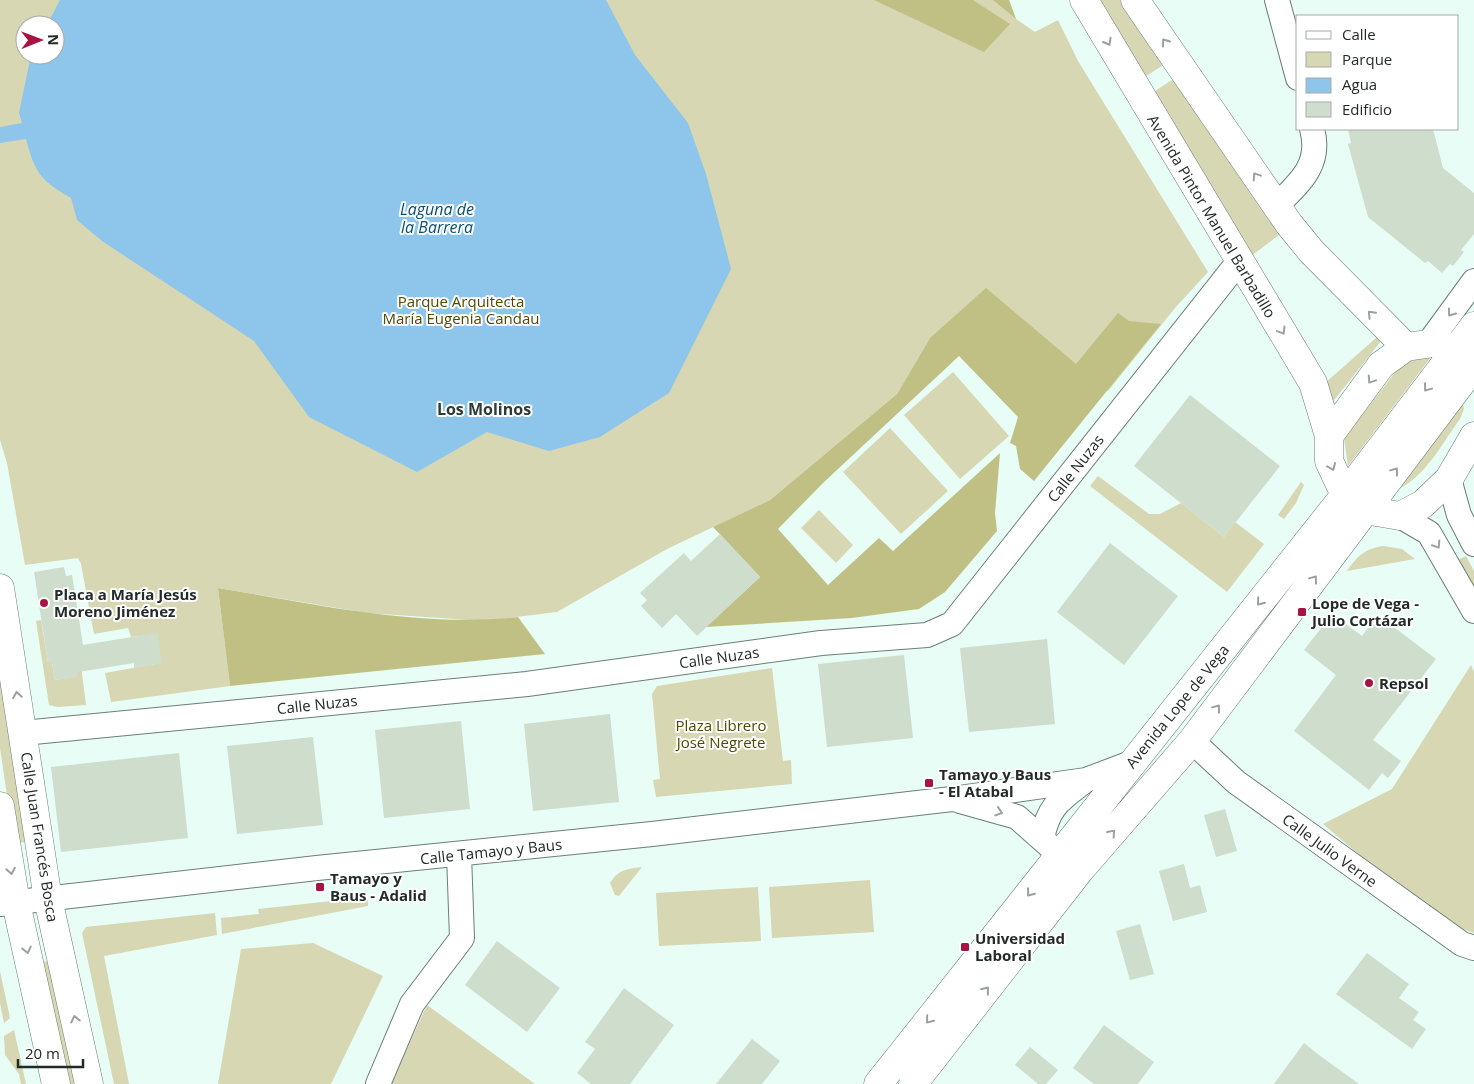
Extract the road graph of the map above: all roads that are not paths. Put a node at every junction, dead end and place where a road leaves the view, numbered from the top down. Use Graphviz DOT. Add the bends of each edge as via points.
graph roads {
  1 [pos="1084,0"];
  2 [pos="1135,0"];
  3 [pos="1277,0"];
  4 [pos="1296,71"];
  5 [pos="1312,130"];
  6 [pos="1276,206"];
  7 [pos="1240,260"];
  8 [pos="1474,282"];
  9 [pos="1474,326"];
  10 [pos="1417,346"];
  11 [pos="1468,359"];
  12 [pos="1329,436"];
  13 [pos="1474,436"];
  14 [pos="1450,479"];
  15 [pos="1355,503"];
  16 [pos="1400,516"];
  17 [pos="1474,544"];
  18 [pos="0,588"];
  19 [pos="1474,611"];
  20 [pos="23,732"];
  21 [pos="1192,741"];
  22 [pos="1131,763"];
  23 [pos="1086,780"];
  24 [pos="952,798"];
  25 [pos="0,806"];
  26 [pos="1061,854"];
  27 [pos="459,855"];
  28 [pos="48,899"];
  29 [pos="8,903"];
  30 [pos="1474,948"];
  31 [pos="56,1084"];
  32 [pos="89,1084"];
  33 [pos="378,1084"];
  34 [pos="878,1084"];
  35 [pos="914,1084"];
  1 -- 7 [label="main road, Avenida Pintor Manuel Barbadillo, one-way"];
  6 -- 2 [label="main road, one-way"];
  3 -- 4 [label="street"];
  5 -- 6 [label="street" via="1313,155 1305,178"];
  10 -- 6 [label="main road, one-way" via="1311,252"];
  7 -- 12 [label="main road, Avenida Pintor Manuel Barbadillo, one-way" via="1313,382"];
  7 -- 20 [label="street, Calle Nuzas" via="952,624 927,635 821,643 527,684"];
  8 -- 10 [label="street, one-way"];
  9 -- 11 [label="main road, Avenida Lope de Vega"];
  10 -- 11 [label="main road" via="1434,343"];
  10 -- 12 [label="main road, one-way" via="1381,365"];
  11 -- 15 [label="main road, Avenida Lope de Vega"];
  12 -- 15 [label="main road, Avenida Pintor Manuel Barbadillo, one-way" via="1329,461"];
  13 -- 14 [label="main road"];
  14 -- 16 [label="main road" via="1423,504"];
  14 -- 17 [label="street" via="1459,515"];
  15 -- 16 [label="main road"];
  21 -- 15 [label="main road, Avenida Lope de Vega, one-way"];
  15 -- 22 [label="main road, Avenida Lope de Vega, one-way"];
  16 -- 19 [label="street, one-way" via="1429,533"];
  20 -- 18 [label="main road, Calle Juan Francés Bosca, one-way"];
  20 -- 28 [label="main road, Calle Juan Francés Bosca"];
  26 -- 21 [label="main road, Avenida Lope de Vega, one-way"];
  21 -- 30 [label="street, Calle Julio Verne" via="1236,782 1462,944"];
  22 -- 23 [label="street, Calle Tamayo y Baus"];
  22 -- 26 [label="main road, Avenida Lope de Vega"];
  23 -- 24 [label="street, Calle Tamayo y Baus"];
  23 -- 26 [label="street" via="1055,804 1045,824"];
  24 -- 26 [label="street, Calle Tamayo y Baus, one-way" via="1017,818"];
  24 -- 27 [label="street, Calle Tamayo y Baus"];
  25 -- 29 [label="main road, one-way"];
  26 -- 34 [label="main road, Avenida Lope de Vega, one-way"];
  35 -- 26 [label="main road, Avenida Lope de Vega, one-way"];
  27 -- 28 [label="street, Calle Tamayo y Baus"];
  27 -- 33 [label="street" via="462,938 412,1004"];
  28 -- 29 [label="street, Calle Tamayo y Baus"];
  32 -- 28 [label="main road, Calle Juan Francés Bosca, one-way"];
  29 -- 31 [label="main road, one-way"];
}
